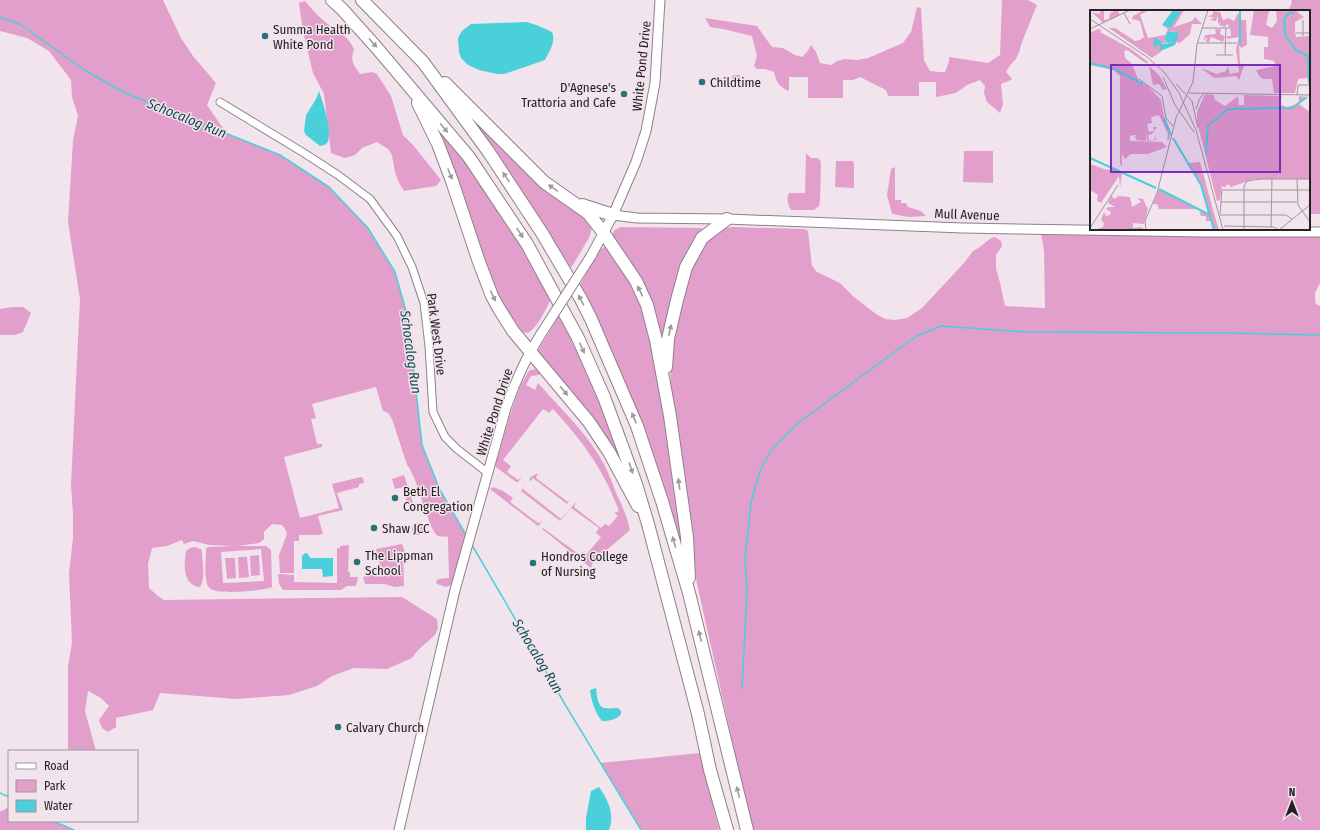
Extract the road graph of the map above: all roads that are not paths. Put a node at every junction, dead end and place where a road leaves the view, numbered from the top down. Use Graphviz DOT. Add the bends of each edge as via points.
graph roads {
  1 [pos="332,0"];
  2 [pos="362,0"];
  3 [pos="660,0"];
  4 [pos="423,62"];
  5 [pos="410,87"];
  6 [pos="220,102"];
  7 [pos="572,201"];
  8 [pos="613,215"];
  9 [pos="727,219"];
  10 [pos="603,232"];
  11 [pos="1320,232"];
  12 [pos="530,351"];
  13 [pos="664,382"];
  14 [pos="488,473"];
  15 [pos="648,524"];
  16 [pos="689,593"];
  17 [pos="399,830"];
  18 [pos="727,830"];
  19 [pos="747,830"];
  1 -- 5 [label="highway, one-way" via="376,46"];
  2 -- 4 [label="highway"];
  3 -- 8 [label="street, White Pond Drive" via="651,108 636,162"];
  7 -- 4 [label="highway, one-way" via="544,182"];
  16 -- 4 [label="highway, one-way" via="637,426 581,299 505,175"];
  5 -- 12 [label="highway, one-way" via="438,144 492,296 506,320"];
  5 -- 15 [label="highway, one-way" via="469,157 492,189 527,244 565,313 609,410 629,462"];
  6 -- 14 [label="street, Park West Drive" via="304,153 365,195 397,236 412,266 424,303 433,412 445,437"];
  7 -- 8 [label="highway"];
  7 -- 10 [label="highway" via="588,213"];
  8 -- 9 [label="street, Mull Avenue" via="637,218"];
  8 -- 10 [label="street, White Pond Drive"];
  9 -- 11 [label="street, Mull Avenue" via="963,228"];
  13 -- 9 [label="highway, one-way" via="668,339 686,266 702,238"];
  10 -- 12 [label="street, White Pond Drive, bridge"];
  13 -- 10 [label="highway, one-way" via="647,305 636,281"];
  12 -- 14 [label="street, White Pond Drive" via="510,398"];
  12 -- 15 [label="highway, one-way" via="602,441"];
  16 -- 13 [label="highway, one-way" via="686,537"];
  14 -- 17 [label="street, White Pond Drive" via="455,590"];
  15 -- 18 [label="highway"];
  19 -- 16 [label="highway, one-way"];
}
